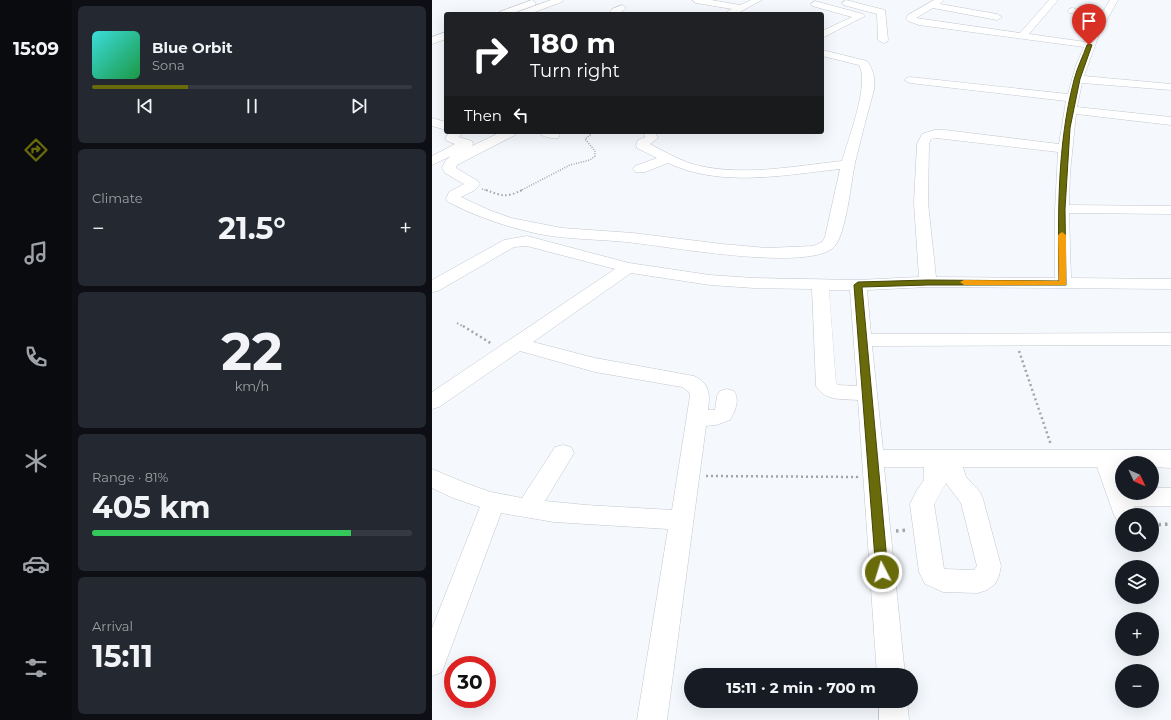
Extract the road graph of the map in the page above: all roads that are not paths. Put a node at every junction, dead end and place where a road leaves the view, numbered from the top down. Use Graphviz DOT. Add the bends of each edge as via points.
graph roads {
  1 [pos="539,0"];
  2 [pos="559,0"];
  3 [pos="696,0"];
  4 [pos="758,0"];
  5 [pos="835,0"];
  6 [pos="1054,0"];
  7 [pos="1114,0"];
  8 [pos="936,2"];
  9 [pos="814,4"];
  10 [pos="1098,5"];
  11 [pos="622,8"];
  12 [pos="741,8"];
  13 [pos="1072,11"];
  14 [pos="507,12"];
  15 [pos="526,12"];
  16 [pos="615,12"];
  17 [pos="733,12"];
  18 [pos="997,17"];
  19 [pos="824,35"];
  20 [pos="444,36"];
  21 [pos="1022,36"];
  22 [pos="883,40"];
  23 [pos="432,41"];
  24 [pos="444,44"];
  25 [pos="1089,45"];
  26 [pos="432,48"];
  27 [pos="824,53"];
  28 [pos="1077,79"];
  29 [pos="910,80"];
  30 [pos="1171,87"];
  31 [pos="1071,104"];
  32 [pos="432,122"];
  33 [pos="1168,122"];
  34 [pos="444,125"];
  35 [pos="454,134"];
  36 [pos="485,134"];
  37 [pos="507,134"];
  38 [pos="649,134"];
  39 [pos="466,144"];
  40 [pos="1064,149"];
  41 [pos="667,159"];
  42 [pos="432,161"];
  43 [pos="848,164"];
  44 [pos="640,169"];
  45 [pos="1062,209"];
  46 [pos="1171,210"];
  47 [pos="628,268"];
  48 [pos="928,282"];
  49 [pos="1063,283"];
  50 [pos="820,284"];
  51 [pos="1171,284"];
  52 [pos="858,285"];
  53 [pos="432,287"];
  54 [pos="1171,339"];
  55 [pos="862,340"];
  56 [pos="513,348"];
  57 [pos="867,393"];
  58 [pos="727,396"];
  59 [pos="432,402"];
  60 [pos="697,418"];
  61 [pos="563,453"];
  62 [pos="872,458"];
  63 [pos="1104,458"];
  64 [pos="942,459"];
  65 [pos="1171,459"];
  66 [pos="432,478"];
  67 [pos="934,484"];
  68 [pos="959,485"];
  69 [pos="1171,497"];
  70 [pos="494,502"];
  71 [pos="1123,506"];
  72 [pos="528,509"];
  73 [pos="681,520"];
  74 [pos="432,662"];
  75 [pos="889,668"];
  76 [pos="893,708"];
  77 [pos="652,720"];
  78 [pos="894,720"];
  1 -- 14 [label="street"];
  2 -- 15 [label="street"];
  3 -- 12 [label="street"];
  4 -- 12 [label="street"];
  5 -- 22 [label="street" via="882,12"];
  6 -- 21 [label="street"];
  7 -- 25 [label="street"];
  8 -- 18 [label="street"];
  8 -- 21 [label="street" via="910,19 1003,38"];
  9 -- 19 [label="street" via="860,16"];
  10 -- 13 [label="street" via="1089,17"];
  11 -- 16 [label="street"];
  12 -- 17 [label="street"];
  20 -- 23 [label="street"];
  21 -- 25 [label="street"];
  24 -- 26 [label="street"];
  25 -- 28 [label="street"];
  27 -- 43 [label="street" via="860,62 865,65 867,71 868,90"];
  28 -- 30 [label="street"];
  28 -- 31 [label="street"];
  29 -- 31 [label="street"];
  31 -- 33 [label="street"];
  31 -- 40 [label="street"];
  32 -- 34 [label="street"];
  35 -- 39 [label="street" via="452,139"];
  36 -- 39 [label="street"];
  37 -- 43 [label="street" via="451,163 450,170 473,182 452,198 492,216 539,229 748,250 812,251 822,248 832,240"];
  38 -- 41 [label="street" via="652,138 642,145"];
  39 -- 42 [label="street"];
  40 -- 45 [label="street"];
  40 -- 48 [label="street" via="954,136 936,138 923,144 922,204"];
  41 -- 43 [label="street" via="700,170 729,173"];
  41 -- 44 [label="street"];
  45 -- 46 [label="street"];
  45 -- 49 [label="street"];
  47 -- 50 [label="street" via="710,280"];
  47 -- 53 [label="street" via="521,241 505,246"];
  47 -- 56 [label="street"];
  48 -- 49 [label="street"];
  48 -- 52 [label="street"];
  49 -- 51 [label="street"];
  50 -- 52 [label="street"];
  50 -- 57 [label="street" via="826,386 837,392"];
  52 -- 55 [label="street"];
  54 -- 55 [label="street"];
  55 -- 57 [label="street"];
  56 -- 59 [label="street"];
  56 -- 60 [label="street" via="688,381 697,387 700,396"];
  57 -- 62 [label="street"];
  58 -- 60 [label="street" via="726,411 722,416"];
  60 -- 73 [label="street"];
  61 -- 72 [label="street"];
  62 -- 64 [label="street"];
  62 -- 75 [label="street"];
  63 -- 64 [label="street"];
  63 -- 65 [label="street"];
  63 -- 71 [label="street"];
  64 -- 67 [label="street"];
  64 -- 68 [label="street"];
  66 -- 70 [label="street"];
  67 -- 68 [label="street"];
  67 -- 68 [label="street" via="923,498 922,504 930,567 934,576 943,581 978,582 986,576 988,566 972,499"];
  69 -- 71 [label="street"];
  70 -- 72 [label="street"];
  70 -- 74 [label="street"];
  72 -- 73 [label="street"];
  73 -- 77 [label="street"];
  76 -- 78 [label="street"];
}
